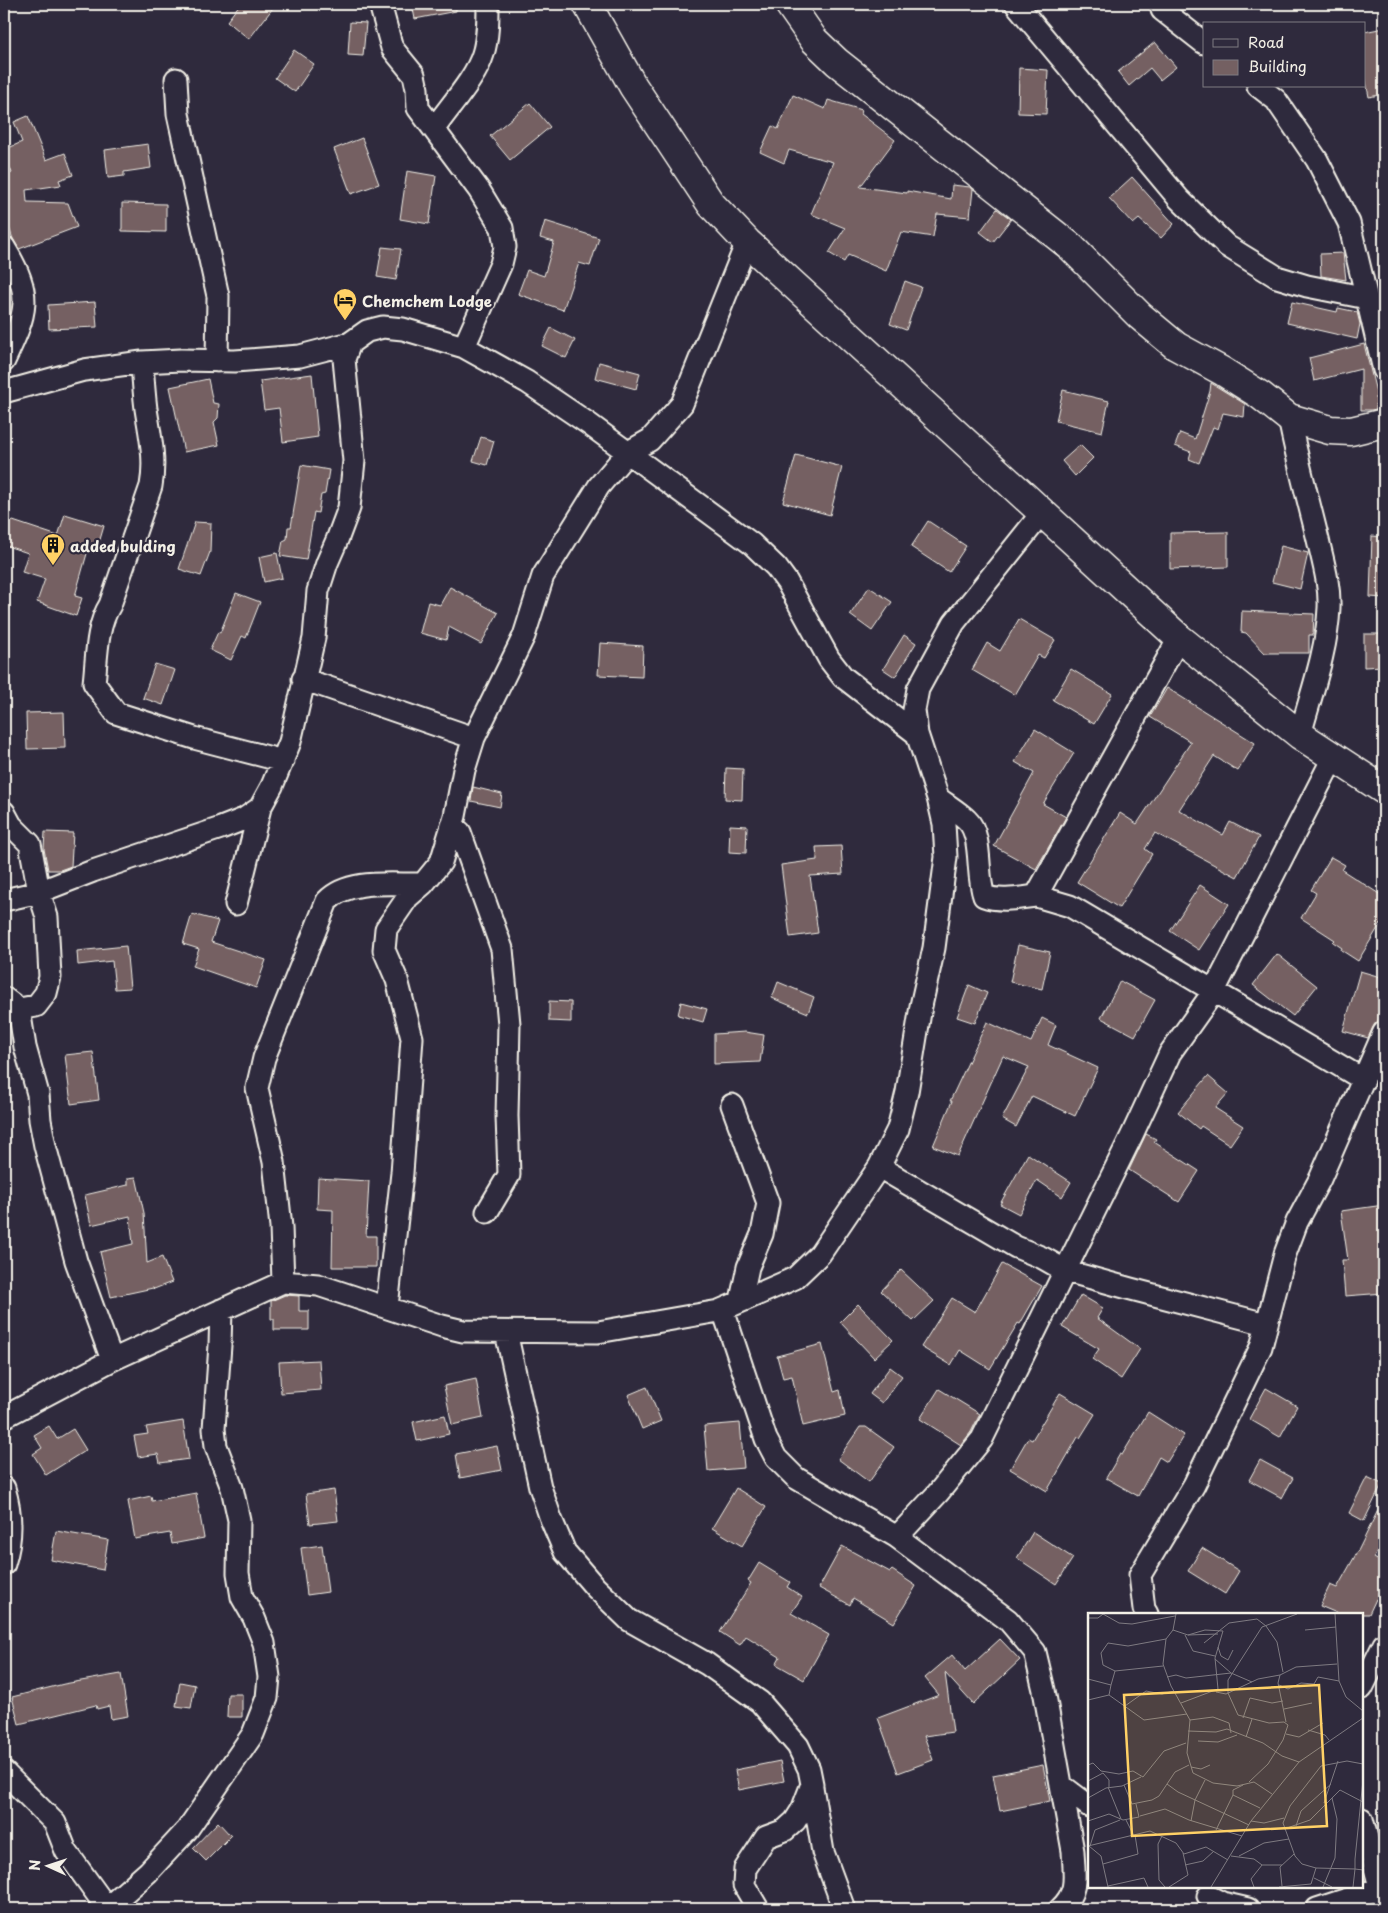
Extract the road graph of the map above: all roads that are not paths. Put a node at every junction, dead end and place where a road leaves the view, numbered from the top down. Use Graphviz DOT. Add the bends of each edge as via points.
graph roads {
  1 [pos="380,4"];
  2 [pos="488,4"];
  3 [pos="587,4"];
  4 [pos="789,4"];
  5 [pos="1016,4"];
  6 [pos="1157,6"];
  7 [pos="1203,42"];
  8 [pos="176,79"];
  9 [pos="1261,88"];
  10 [pos="434,129"];
  11 [pos="748,242"];
  12 [pos="4,247"];
  13 [pos="1367,298"];
  14 [pos="350,343"];
  15 [pos="464,347"];
  16 [pos="4,361"];
  17 [pos="217,361"];
  18 [pos="142,362"];
  19 [pos="1384,370"];
  20 [pos="4,392"];
  21 [pos="1289,418"];
  22 [pos="1384,423"];
  23 [pos="627,453"];
  24 [pos="1042,513"];
  25 [pos="1179,638"];
  26 [pos="303,679"];
  27 [pos="917,734"];
  28 [pos="1300,735"];
  29 [pos="474,738"];
  30 [pos="1334,756"];
  31 [pos="283,761"];
  32 [pos="1384,790"];
  33 [pos="938,798"];
  34 [pos="260,808"];
  35 [pos="4,812"];
  36 [pos="452,827"];
  37 [pos="423,884"];
  38 [pos="39,892"];
  39 [pos="1036,896"];
  40 [pos="4,900"];
  41 [pos="236,904"];
  42 [pos="1214,991"];
  43 [pos="11,1003"];
  44 [pos="1384,1032"];
  45 [pos="1364,1080"];
  46 [pos="732,1105"];
  47 [pos="879,1167"];
  48 [pos="487,1212"];
  49 [pos="1066,1271"];
  50 [pos="283,1282"];
  51 [pos="732,1305"];
  52 [pos="387,1307"];
  53 [pos="221,1310"];
  54 [pos="1266,1324"];
  55 [pos="506,1332"];
  56 [pos="112,1360"];
  57 [pos="4,1417"];
  58 [pos="4,1488"];
  59 [pos="897,1537"];
  60 [pos="4,1564"];
  61 [pos="1146,1613"];
  62 [pos="1384,1644"];
  63 [pos="1363,1686"];
  64 [pos="4,1772"];
  65 [pos="812,1784"];
  66 [pos="1061,1786"];
  67 [pos="1088,1805"];
  68 [pos="1363,1822"];
  69 [pos="785,1830"];
  70 [pos="821,1840"];
  71 [pos="1081,1847"];
  72 [pos="1382,1887"];
  73 [pos="1208,1897"];
  74 [pos="106,1909"];
  75 [pos="758,1909"];
  76 [pos="844,1909"];
  77 [pos="1060,1909"];
  78 [pos="1248,1909"];
  79 [pos="1317,1909"];
  1 -- 10 [label="street" via="392,48 414,75 418,108"];
  2 -- 10 [label="street" via="483,55"];
  3 -- 11 [label="street" via="633,86 711,204"];
  4 -- 21 [label="street" via="814,40 837,62 1071,246 1140,316 1176,346 1260,395"];
  5 -- 13 [label="street" via="1179,198 1227,246 1278,277"];
  6 -- 7 [label="street"];
  8 -- 17 [label="street" via="178,114 218,296"];
  9 -- 13 [label="street" via="1276,100 1317,160 1350,223"];
  10 -- 15 [label="street" via="480,190 502,228 505,247"];
  11 -- 23 [label="street" via="682,404 650,440"];
  11 -- 24 [label="street"];
  12 -- 16 [label="street" via="24,289 25,305 21,323"];
  13 -- 19 [label="street"];
  14 -- 15 [label="street" via="367,331 383,327 403,329"];
  14 -- 17 [label="street" via="300,356"];
  14 -- 26 [label="street" via="344,359 354,461 352,488 349,508 318,591 314,638"];
  15 -- 23 [label="street" via="534,388"];
  17 -- 18 [label="street"];
  18 -- 20 [label="street" via="84,370"];
  18 -- 31 [label="street" via="154,472 110,606 104,614 94,683 116,713"];
  21 -- 22 [label="street" via="1330,430 1351,431"];
  21 -- 28 [label="street" via="1327,581 1329,606 1326,635"];
  23 -- 27 [label="street" via="765,556 787,582 829,659 843,677"];
  23 -- 29 [label="street" via="599,486 543,576 524,636"];
  24 -- 25 [label="street"];
  24 -- 27 [label="street" via="954,623 918,689 914,710"];
  25 -- 28 [label="street"];
  25 -- 39 [label="street"];
  26 -- 29 [label="street"];
  26 -- 31 [label="street"];
  27 -- 33 [label="street"];
  28 -- 30 [label="street"];
  29 -- 36 [label="street"];
  30 -- 32 [label="street"];
  30 -- 42 [label="street"];
  31 -- 34 [label="street"];
  33 -- 39 [label="street" via="968,820 975,834 980,886 984,896 1007,899"];
  33 -- 47 [label="street" via="946,857 934,948 898,1129"];
  34 -- 38 [label="street" via="221,828"];
  34 -- 41 [label="street"];
  35 -- 38 [label="street" via="11,825 30,844"];
  36 -- 37 [label="street" via="441,862"];
  36 -- 48 [label="street" via="460,832 502,949 510,1024 509,1175"];
  37 -- 50 [label="street" via="367,885 344,889 332,896 316,925 264,1058 257,1088 274,1162 282,1227"];
  37 -- 52 [label="street" via="408,897 386,929 384,950 397,980 412,1038 402,1173"];
  38 -- 40 [label="street"];
  38 -- 43 [label="street" via="47,917 50,977 46,993 36,1006"];
  39 -- 42 [label="street" via="1070,906"];
  42 -- 45 [label="street"];
  42 -- 49 [label="street" via="1170,1053"];
  43 -- 56 [label="street" via="38,1094 45,1146 76,1261"];
  44 -- 45 [label="street"];
  45 -- 54 [label="street" via="1297,1222"];
  46 -- 51 [label="street" via="768,1203 762,1234"];
  47 -- 49 [label="street" via="1016,1247"];
  47 -- 51 [label="street" via="820,1254 796,1278"];
  49 -- 54 [label="street"];
  49 -- 59 [label="street" via="982,1439"];
  50 -- 52 [label="street" via="318,1285"];
  50 -- 53 [label="street"];
  51 -- 55 [label="street" via="598,1332"];
  51 -- 59 [label="street" via="766,1439 776,1458 810,1488"];
  52 -- 55 [label="street" via="463,1331"];
  53 -- 56 [label="street"];
  53 -- 74 [label="street" via="214,1429 216,1446 232,1488 239,1520 238,1573 242,1597 264,1642 269,1677 267,1698 252,1734 187,1830 148,1872"];
  54 -- 61 [label="street" via="1261,1347 1194,1484 1140,1575"];
  55 -- 65 [label="street" via="540,1487 565,1552 629,1620 707,1664 760,1702 798,1746"];
  56 -- 57 [label="street"];
  58 -- 60 [label="street" via="11,1527"];
  59 -- 66 [label="street" via="1008,1620 1035,1652"];
  62 -- 63 [label="street"];
  64 -- 74 [label="street" via="55,1823 66,1851"];
  65 -- 69 [label="street" via="802,1810"];
  65 -- 70 [label="street"];
  66 -- 67 [label="street"];
  66 -- 71 [label="street"];
  68 -- 72 [label="street"];
  69 -- 70 [label="street"];
  69 -- 75 [label="street" via="766,1837 745,1869 744,1885"];
  70 -- 76 [label="street"];
  71 -- 77 [label="street" via="1072,1895"];
  72 -- 79 [label="street"];
  73 -- 78 [label="street"];
}
